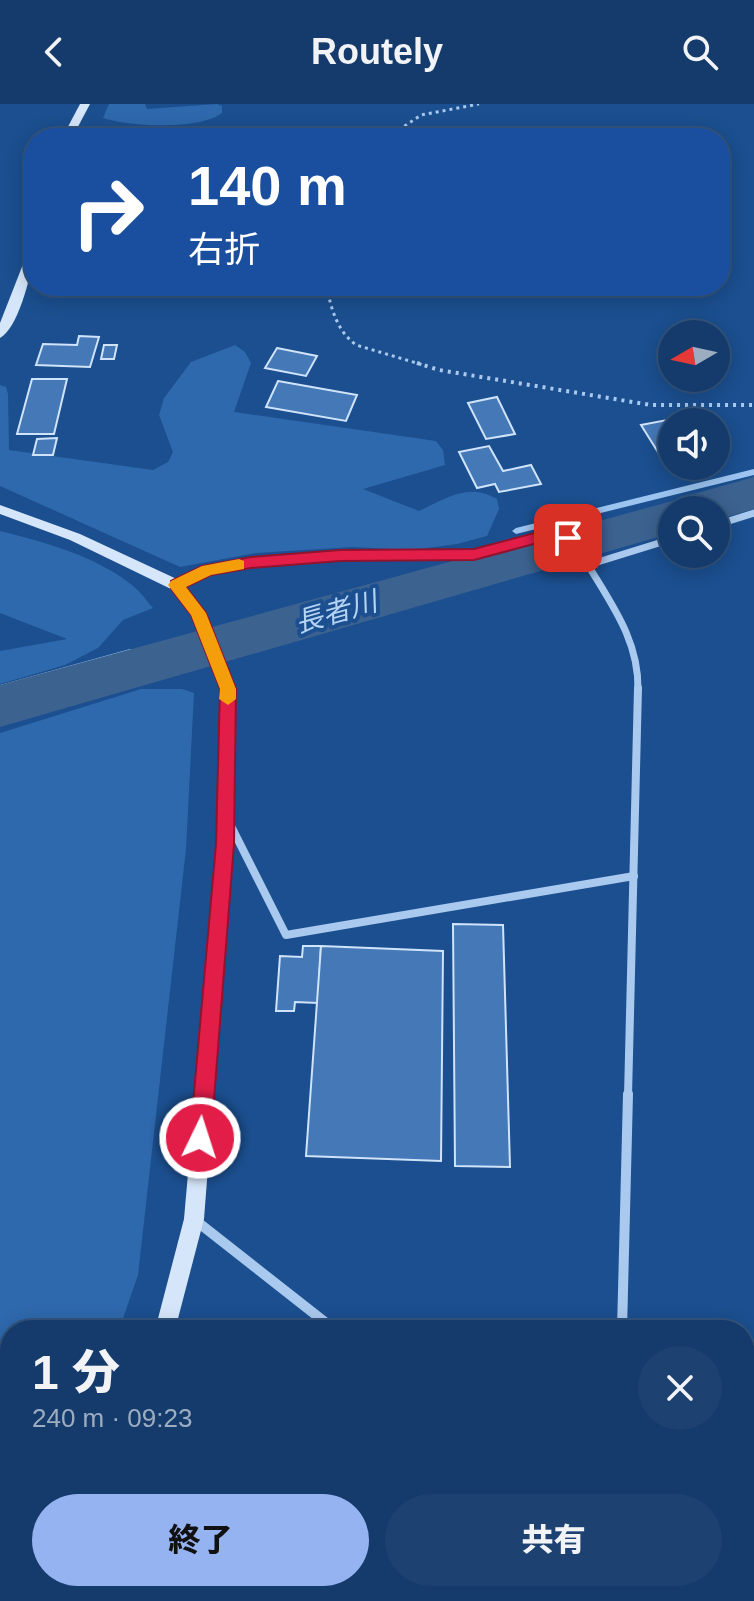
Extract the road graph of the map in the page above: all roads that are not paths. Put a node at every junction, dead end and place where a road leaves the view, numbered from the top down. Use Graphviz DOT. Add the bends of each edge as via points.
graph roads {
  1 [pos="85,104"];
  2 [pos="72,128"];
  3 [pos="24,278"];
  4 [pos="0,335"];
  5 [pos="0,509"];
  6 [pos="754,513"];
  7 [pos="730,521"];
  8 [pos="658,543"];
  9 [pos="588,565"];
  10 [pos="176,585"];
  11 [pos="226,817"];
  12 [pos="634,876"];
  13 [pos="194,1219"];
  14 [pos="168,1320"];
  15 [pos="322,1320"];
  16 [pos="622,1320"];
  1 -- 2 [label="street"];
  3 -- 4 [label="street"];
  5 -- 10 [label="street" via="75,537"];
  6 -- 7 [label="street"];
  8 -- 9 [label="street"];
  9 -- 10 [label="street" via="557,532 474,554 251,562 208,570"];
  9 -- 12 [label="street" via="636,652"];
  10 -- 11 [label="street" via="198,613 228,689"];
  11 -- 12 [label="street" via="286,935"];
  11 -- 13 [label="street"];
  12 -- 16 [label="street"];
  13 -- 14 [label="street"];
  13 -- 15 [label="street"];
}
